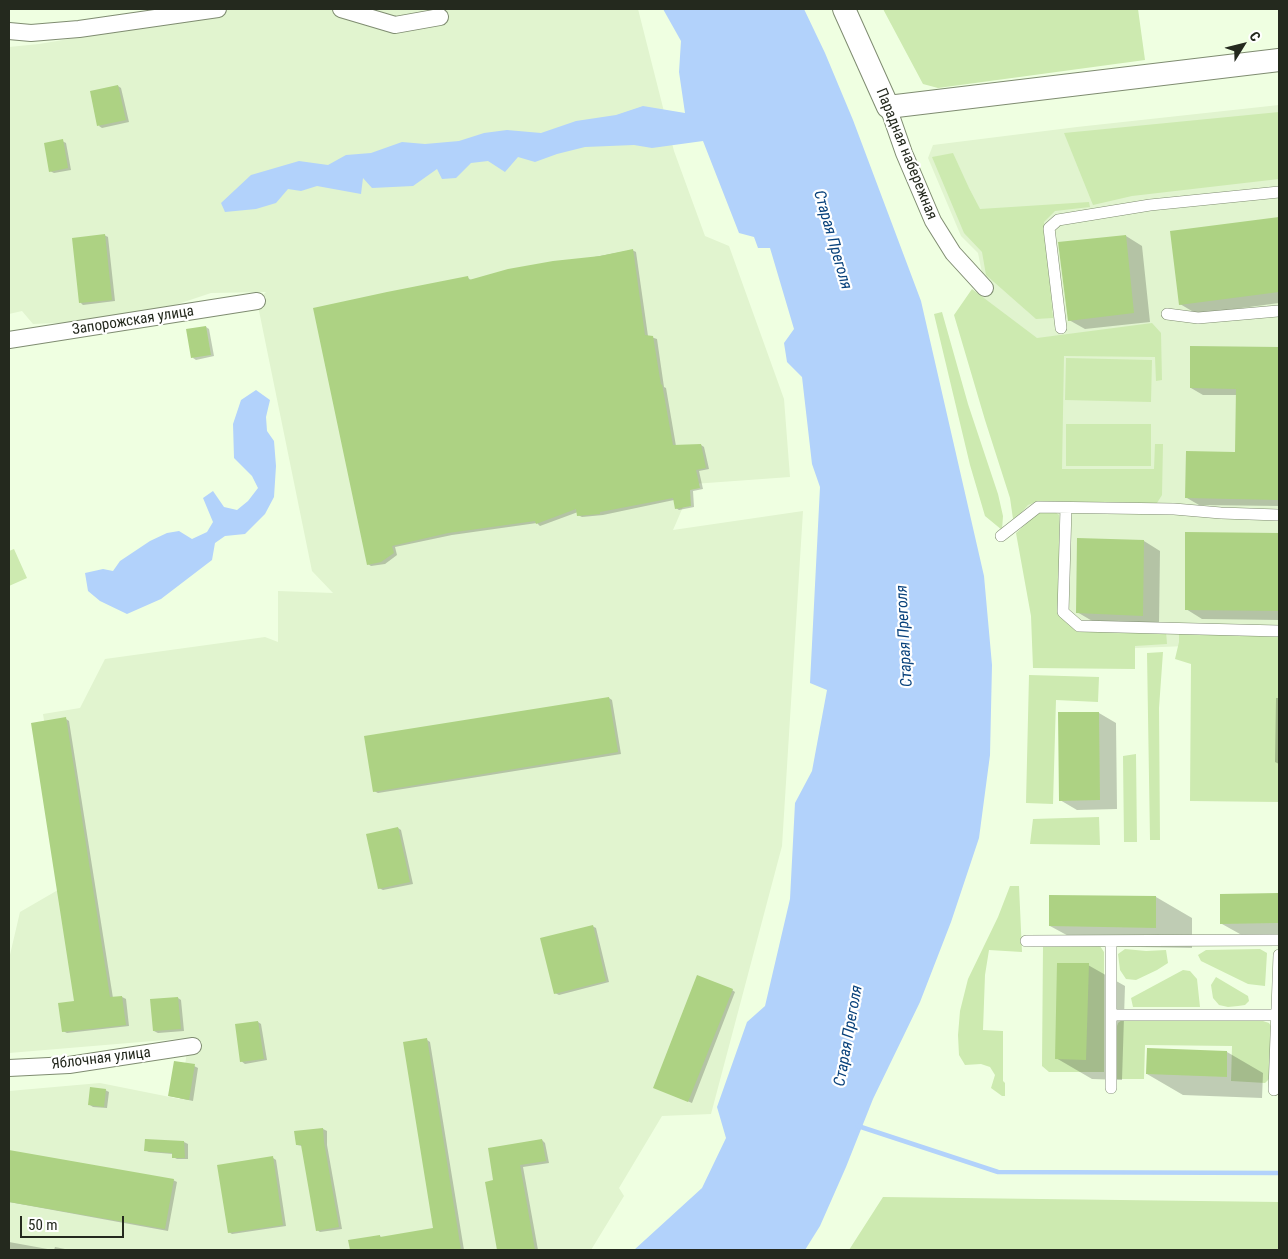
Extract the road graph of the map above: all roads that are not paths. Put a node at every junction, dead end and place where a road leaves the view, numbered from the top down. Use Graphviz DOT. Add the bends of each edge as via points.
graph roads {
  1 [pos="218,9"];
  2 [pos="341,9"];
  3 [pos="844,9"];
  4 [pos="440,17"];
  5 [pos="9,31"];
  6 [pos="1279,60"];
  7 [pos="888,107"];
  8 [pos="1279,192"];
  9 [pos="985,288"];
  10 [pos="257,300"];
  11 [pos="1278,311"];
  12 [pos="1167,314"];
  13 [pos="1061,328"];
  14 [pos="9,340"];
  15 [pos="1066,508"];
  16 [pos="1278,515"];
  17 [pos="1001,536"];
  18 [pos="1279,631"];
  19 [pos="1279,940"];
  20 [pos="1026,941"];
  21 [pos="1110,941"];
  22 [pos="1279,955"];
  23 [pos="1111,1015"];
  24 [pos="1277,1015"];
  25 [pos="192,1046"];
  26 [pos="9,1068"];
  27 [pos="1111,1088"];
  28 [pos="1274,1090"];
  1 -- 5 [label="street" via="79,29"];
  2 -- 4 [label="street" via="396,25"];
  3 -- 7 [label="main road, Парадная набережная"];
  6 -- 7 [label="main road"];
  7 -- 9 [label="street, Парадная набережная" via="933,221 952,253"];
  8 -- 13 [label="street" via="1150,205 1058,220 1050,228"];
  10 -- 14 [label="street, Запорожская улица"];
  11 -- 12 [label="street" via="1198,318"];
  15 -- 16 [label="street" via="1174,509"];
  15 -- 17 [label="street" via="1038,507"];
  15 -- 18 [label="street" via="1063,612 1079,626"];
  19 -- 21 [label="street"];
  20 -- 21 [label="street"];
  21 -- 23 [label="street"];
  22 -- 24 [label="street"];
  23 -- 24 [label="street"];
  23 -- 27 [label="street"];
  24 -- 28 [label="street"];
  25 -- 26 [label="street, Яблочная улица" via="69,1065"];
}
